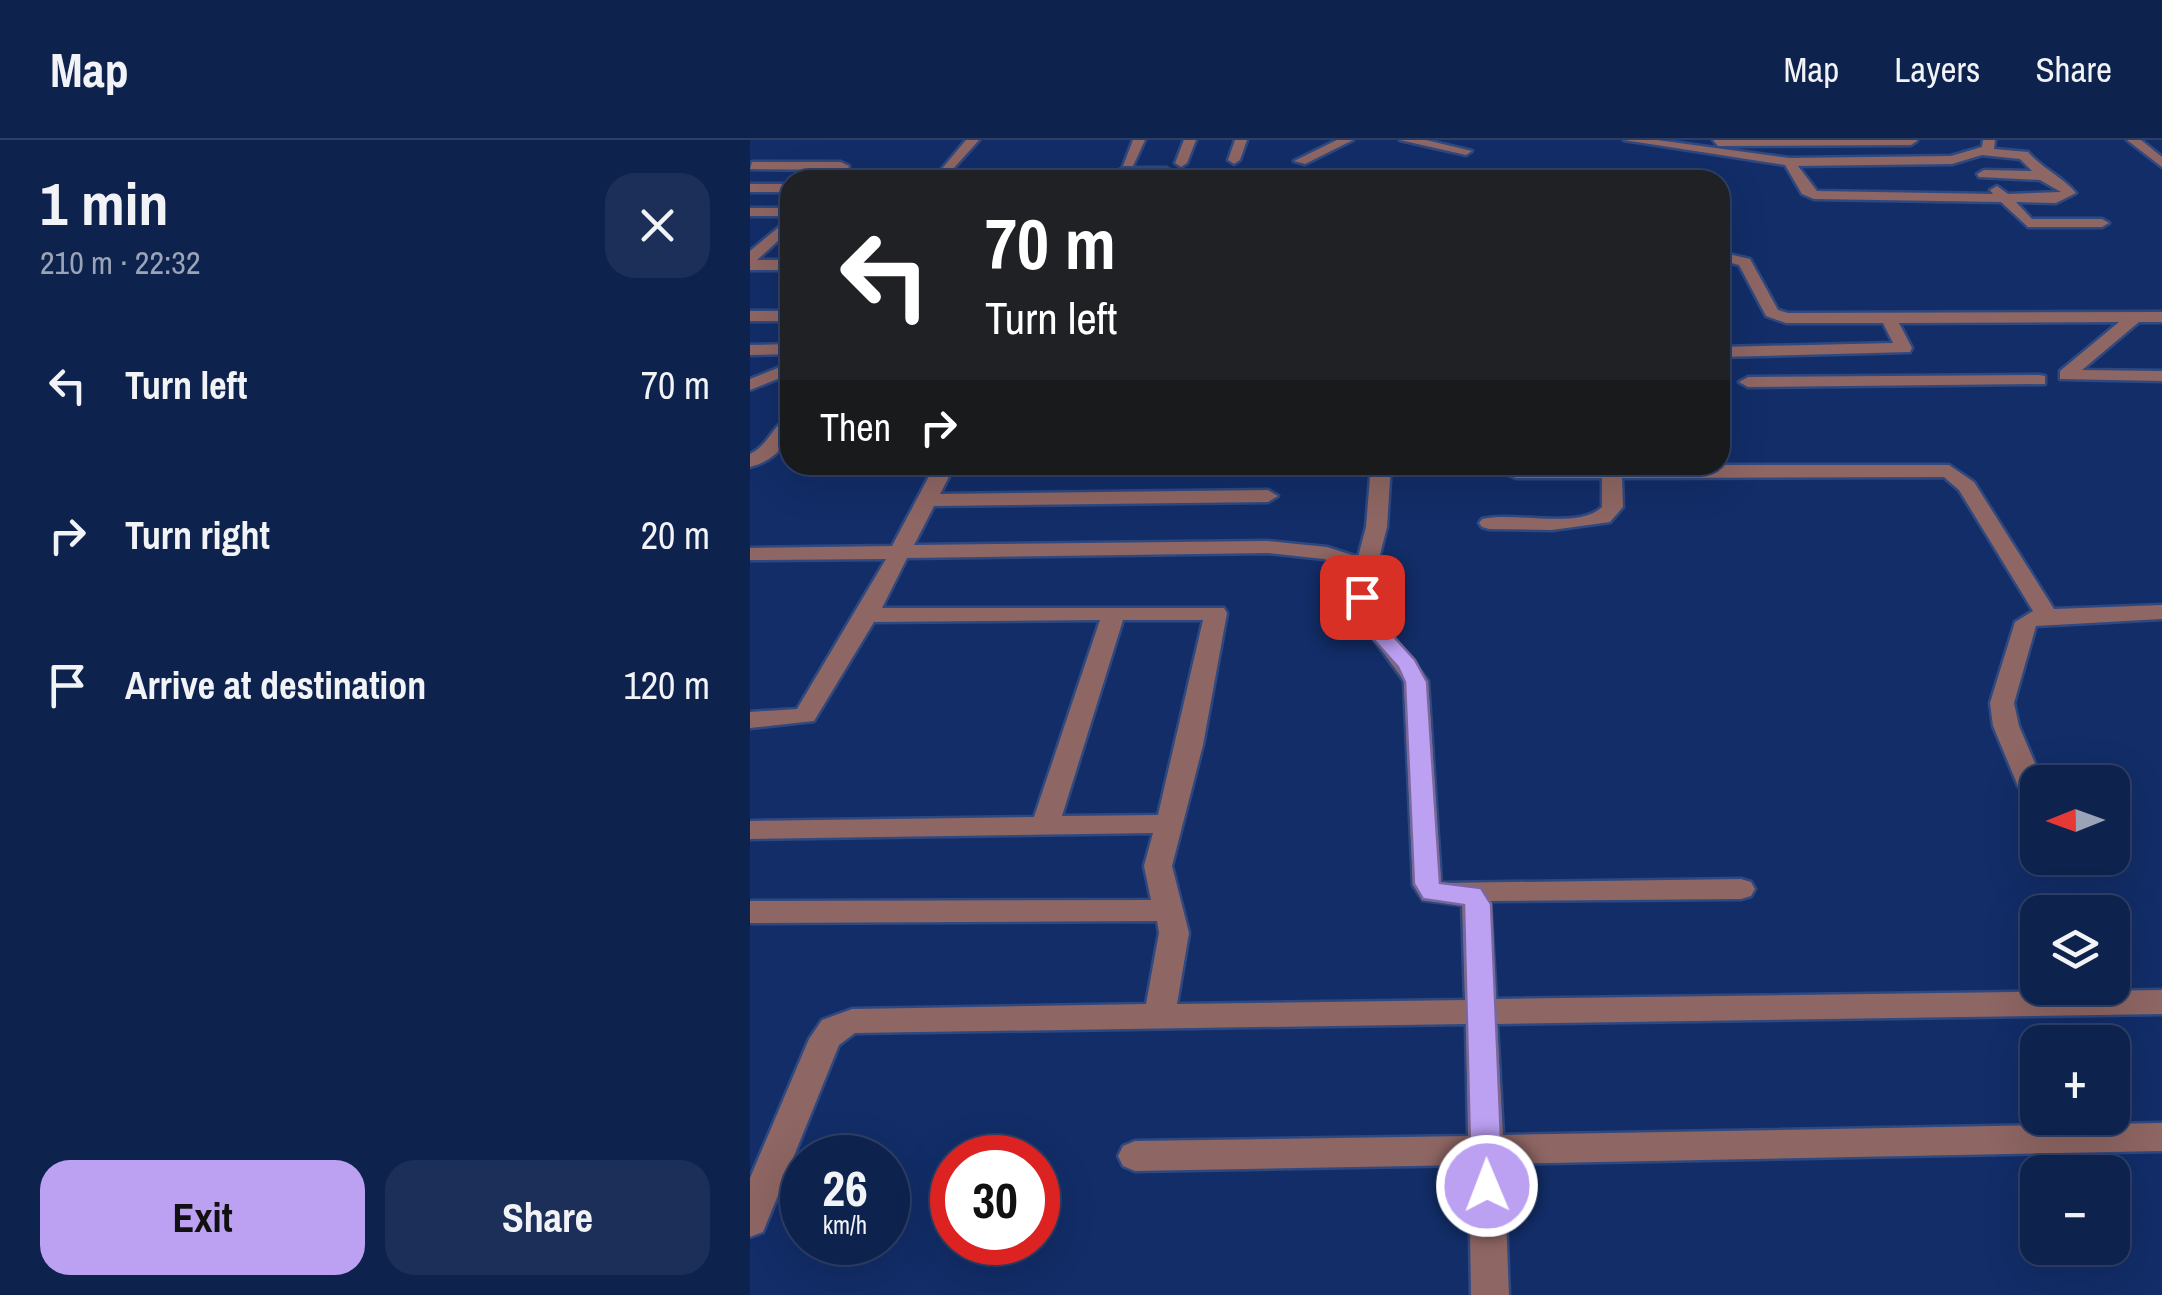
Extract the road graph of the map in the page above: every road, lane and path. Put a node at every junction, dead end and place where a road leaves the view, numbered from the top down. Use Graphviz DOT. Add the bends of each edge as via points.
graph roads {
  1 [pos="973,140"];
  2 [pos="1139,140"];
  3 [pos="1190,140"];
  4 [pos="1241,140"];
  5 [pos="1346,140"];
  6 [pos="1406,140"];
  7 [pos="1630,140"];
  8 [pos="1911,140"];
  9 [pos="2133,140"];
  10 [pos="1664,145"];
  11 [pos="1981,150"];
  12 [pos="1466,152"];
  13 [pos="1234,160"];
  14 [pos="1934,160"];
  15 [pos="1300,162"];
  16 [pos="1789,162"];
  17 [pos="1182,163"];
  18 [pos="2162,163"];
  19 [pos="752,166"];
  20 [pos="843,170"];
  21 [pos="948,170"];
  22 [pos="1124,170"];
  23 [pos="1984,174"];
  24 [pos="2044,178"];
  25 [pos="750,188"];
  26 [pos="780,188"];
  27 [pos="2004,198"];
  28 [pos="750,212"];
  29 [pos="780,212"];
  30 [pos="2102,224"];
  31 [pos="780,231"];
  32 [pos="750,236"];
  33 [pos="774,236"];
  34 [pos="1730,258"];
  35 [pos="750,262"];
  36 [pos="780,264"];
  37 [pos="2138,315"];
  38 [pos="750,316"];
  39 [pos="780,316"];
  40 [pos="2162,316"];
  41 [pos="1888,317"];
  42 [pos="780,349"];
  43 [pos="750,350"];
  44 [pos="1835,351"];
  45 [pos="1730,352"];
  46 [pos="780,372"];
  47 [pos="2162,376"];
  48 [pos="2039,380"];
  49 [pos="1850,381"];
  50 [pos="1748,382"];
  51 [pos="750,385"];
  52 [pos="780,434"];
  53 [pos="758,457"];
  54 [pos="1730,472"];
  55 [pos="941,475"];
  56 [pos="1380,475"];
  57 [pos="1611,475"];
  58 [pos="1268,496"];
  59 [pos="928,500"];
  60 [pos="1489,524"];
  61 [pos="750,554"];
  62 [pos="900,554"];
  63 [pos="1364,566"];
  64 [pos="1114,612"];
  65 [pos="2162,612"];
  66 [pos="867,616"];
  67 [pos="2047,616"];
  68 [pos="750,720"];
  69 [pos="2022,765"];
  70 [pos="1168,824"];
  71 [pos="1045,826"];
  72 [pos="750,830"];
  73 [pos="1741,889"];
  74 [pos="1471,895"];
  75 [pos="1170,910"];
  76 [pos="750,912"];
  77 [pos="2162,1002"];
  78 [pos="1484,1012"];
  79 [pos="1159,1017"];
  80 [pos="2162,1138"];
  81 [pos="1486,1150"];
  82 [pos="1135,1156"];
  83 [pos="750,1221"];
  84 [pos="1490,1295"];
  1 -- 21 [label="street"];
  2 -- 22 [label="street"];
  3 -- 17 [label="street"];
  4 -- 13 [label="street"];
  5 -- 15 [label="street"];
  6 -- 12 [label="street"];
  7 -- 10 [label="street"];
  8 -- 10 [label="street"];
  8 -- 14 [label="street"];
  9 -- 18 [label="street"];
  10 -- 16 [label="street"];
  11 -- 14 [label="street"];
  11 -- 23 [label="street"];
  11 -- 24 [label="street" via="2024,155"];
  14 -- 16 [label="street"];
  16 -- 27 [label="street" via="1814,195"];
  19 -- 20 [label="street"];
  23 -- 24 [label="street"];
  23 -- 27 [label="street"];
  24 -- 27 [label="street" via="2069,193"];
  25 -- 26 [label="street"];
  27 -- 30 [label="street" via="2028,223"];
  28 -- 29 [label="street"];
  31 -- 33 [label="street"];
  32 -- 33 [label="street"];
  33 -- 35 [label="street"];
  34 -- 41 [label="street" via="1745,262 1775,315"];
  35 -- 36 [label="street"];
  37 -- 40 [label="street"];
  37 -- 41 [label="street"];
  37 -- 47 [label="street" via="2066,374"];
  38 -- 39 [label="street"];
  41 -- 44 [label="street" via="1904,348"];
  42 -- 43 [label="street"];
  44 -- 45 [label="street"];
  44 -- 49 [label="street"];
  46 -- 51 [label="street"];
  48 -- 49 [label="street"];
  49 -- 50 [label="street"];
  52 -- 53 [label="street"];
  54 -- 67 [label="street" via="1950,471 1967,486"];
  55 -- 59 [label="street"];
  56 -- 63 [label="street" via="1376,533"];
  57 -- 60 [label="street" via="1613,512 1596,521"];
  58 -- 59 [label="street"];
  59 -- 62 [label="street"];
  61 -- 62 [label="street"];
  62 -- 63 [label="street" via="1290,548"];
  62 -- 66 [label="street"];
  63 -- 74 [label="street" via="1364,609 1408,664 1419,694 1427,884 1432,893"];
  64 -- 66 [label="street"];
  64 -- 70 [label="street" via="1217,616"];
  64 -- 71 [label="street"];
  65 -- 67 [label="street"];
  66 -- 68 [label="street" via="805,716"];
  67 -- 69 [label="street" via="2028,619 2023,627 2002,703"];
  70 -- 71 [label="street"];
  70 -- 75 [label="street" via="1158,866"];
  71 -- 72 [label="street"];
  73 -- 74 [label="street"];
  74 -- 78 [label="street" via="1478,904"];
  75 -- 76 [label="street"];
  75 -- 79 [label="street" via="1174,933"];
  77 -- 78 [label="street"];
  78 -- 79 [label="street"];
  78 -- 81 [label="street"];
  79 -- 83 [label="street" via="841,1024 825,1038"];
  80 -- 81 [label="street"];
  81 -- 82 [label="street"];
  81 -- 84 [label="street"];
}
